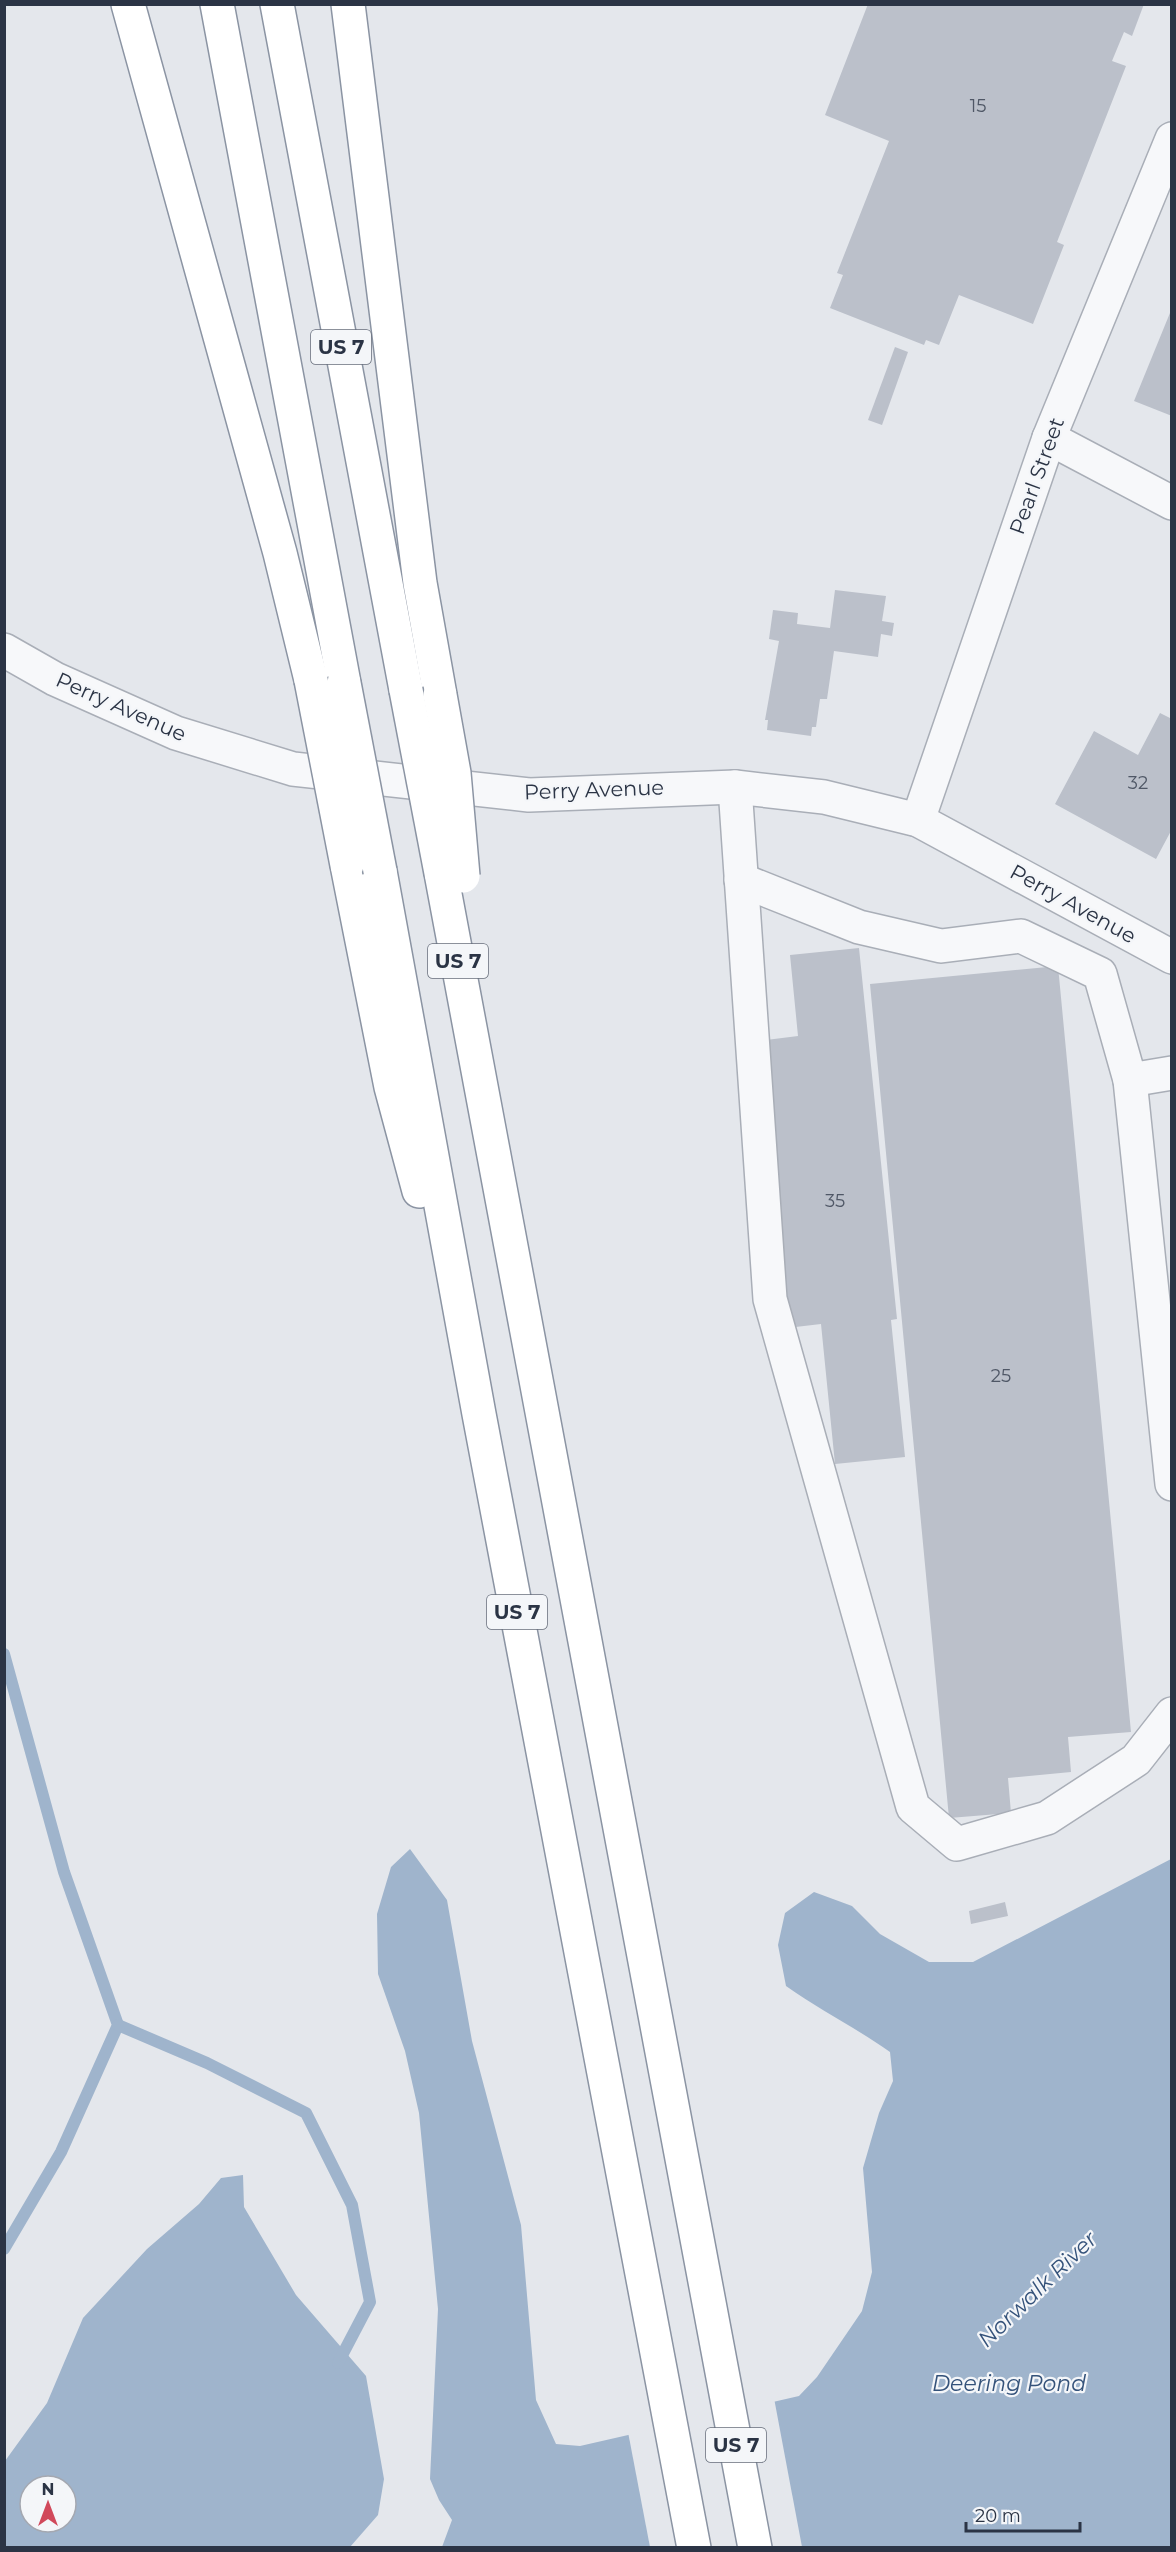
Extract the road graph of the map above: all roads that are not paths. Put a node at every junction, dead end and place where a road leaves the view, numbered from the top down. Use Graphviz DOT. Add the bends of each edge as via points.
graph roads {
  1 [pos="128,4"];
  2 [pos="217,4"];
  3 [pos="277,4"];
  4 [pos="348,4"];
  5 [pos="1172,139"];
  6 [pos="1049,438"];
  7 [pos="1172,502"];
  8 [pos="4,650"];
  9 [pos="735,787"];
  10 [pos="918,820"];
  11 [pos="452,874"];
  12 [pos="741,880"];
  13 [pos="1172,957"];
  14 [pos="1172,1073"];
  15 [pos="1130,1080"];
  16 [pos="479,1414"];
  17 [pos="1172,1484"];
  18 [pos="1172,1714"];
  19 [pos="694,2547"];
  20 [pos="755,2547"];
  1 -- 16 [label="highway, bridge" via="280,553 311,680 391,1086"];
  2 -- 16 [label="highway, US 7, bridge"];
  3 -- 11 [label="highway, US 7, bridge" via="406,690"];
  4 -- 11 [label="highway, bridge" via="420,583 454,772"];
  5 -- 6 [label="street, Pearl Street"];
  6 -- 7 [label="street"];
  6 -- 10 [label="street, Pearl Street"];
  8 -- 9 [label="street, Perry Avenue" via="55,679 177,733 292,769 529,795"];
  9 -- 10 [label="street, Perry Avenue" via="824,797"];
  9 -- 12 [label="street"];
  10 -- 13 [label="street, Perry Avenue"];
  11 -- 20 [label="highway, US 7" via="475,1049"];
  12 -- 15 [label="street" via="859,927 941,946 1021,936 1100,974"];
  12 -- 18 [label="street" via="770,1299 913,1807 957,1844 1047,1818 1136,1760"];
  14 -- 15 [label="street"];
  15 -- 17 [label="street"];
  16 -- 19 [label="highway, US 7"];
}
